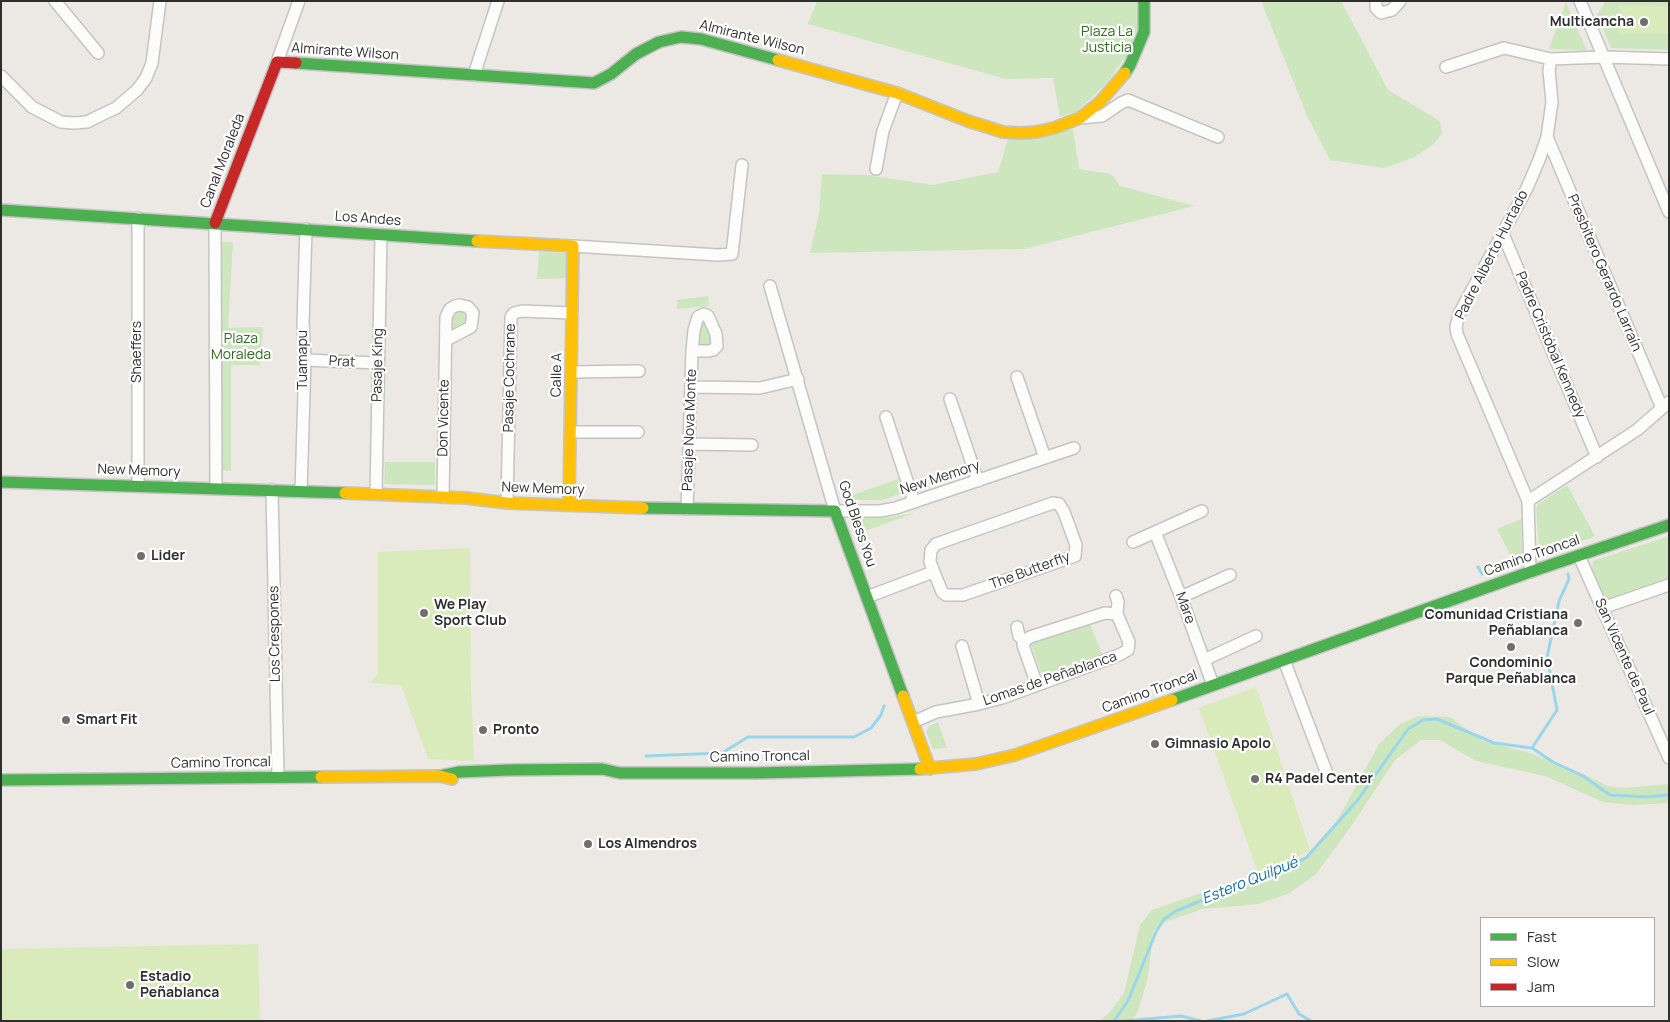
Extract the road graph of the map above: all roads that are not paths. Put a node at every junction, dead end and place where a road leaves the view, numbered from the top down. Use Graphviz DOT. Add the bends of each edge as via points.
graph roads {
  1 [pos="55,1"];
  2 [pos="160,1"];
  3 [pos="299,1"];
  4 [pos="498,1"];
  5 [pos="1144,1"];
  6 [pos="1376,1"];
  7 [pos="1400,1"];
  8 [pos="1580,1"];
  9 [pos="98,53"];
  10 [pos="1604,57"];
  11 [pos="1551,58"];
  12 [pos="1669,59"];
  13 [pos="277,62"];
  14 [pos="1446,67"];
  15 [pos="474,75"];
  16 [pos="1,76"];
  17 [pos="896,93"];
  18 [pos="1080,118"];
  19 [pos="1218,137"];
  20 [pos="1547,137"];
  21 [pos="742,165"];
  22 [pos="876,169"];
  23 [pos="1,210"];
  24 [pos="1669,212"];
  25 [pos="138,218"];
  26 [pos="215,223"];
  27 [pos="306,229"];
  28 [pos="1503,234"];
  29 [pos="381,235"];
  30 [pos="573,246"];
  31 [pos="770,286"];
  32 [pos="572,313"];
  33 [pos="446,340"];
  34 [pos="692,351"];
  35 [pos="305,360"];
  36 [pos="378,363"];
  37 [pos="572,372"];
  38 [pos="639,372"];
  39 [pos="1018,376"];
  40 [pos="798,379"];
  41 [pos="692,387"];
  42 [pos="950,399"];
  43 [pos="1665,405"];
  44 [pos="886,417"];
  45 [pos="571,432"];
  46 [pos="638,432"];
  47 [pos="690,444"];
  48 [pos="752,445"];
  49 [pos="1074,448"];
  50 [pos="1596,457"];
  51 [pos="1045,458"];
  52 [pos="978,481"];
  53 [pos="1,482"];
  54 [pos="138,485"];
  55 [pos="216,488"];
  56 [pos="272,490"];
  57 [pos="300,491"];
  58 [pos="376,494"];
  59 [pos="443,497"];
  60 [pos="1528,501"];
  61 [pos="914,502"];
  62 [pos="507,503"];
  63 [pos="569,505"];
  64 [pos="687,509"];
  65 [pos="835,511"];
  66 [pos="1202,511"];
  67 [pos="1669,525"];
  68 [pos="1155,532"];
  69 [pos="1133,542"];
  70 [pos="1579,556"];
  71 [pos="933,572"];
  72 [pos="1530,572"];
  73 [pos="1230,575"];
  74 [pos="1669,585"];
  75 [pos="1116,596"];
  76 [pos="867,597"];
  77 [pos="1181,597"];
  78 [pos="1602,608"];
  79 [pos="1117,614"];
  80 [pos="1017,628"];
  81 [pos="1256,636"];
  82 [pos="1025,641"];
  83 [pos="962,646"];
  84 [pos="1204,660"];
  85 [pos="1284,660"];
  86 [pos="1037,685"];
  87 [pos="1213,685"];
  88 [pos="979,704"];
  89 [pos="913,722"];
  90 [pos="1669,758"];
  91 [pos="930,768"];
  92 [pos="1326,771"];
  93 [pos="278,777"];
  94 [pos="1,780"];
  1 -- 9 [label="street"];
  2 -- 16 [label="street" via="152,63 146,78 138,90 116,108 87,122 61,122 32,107"];
  3 -- 13 [label="street, Canal Moraleda"];
  4 -- 15 [label="street"];
  5 -- 18 [label="street, Almirante Wilson" via="1144,32 1130,65 1100,102"];
  6 -- 7 [label="street" via="1376,8 1381,13 1392,10"];
  8 -- 10 [label="street"];
  10 -- 11 [label="street"];
  10 -- 12 [label="street"];
  10 -- 24 [label="street"];
  11 -- 14 [label="street" via="1504,48"];
  11 -- 20 [label="street, Padre Alberto Hurtado" via="1552,102"];
  13 -- 15 [label="street, Almirante Wilson"];
  13 -- 26 [label="street, Canal Moraleda"];
  15 -- 17 [label="street, Almirante Wilson" via="594,83 647,48 681,37 701,39"];
  17 -- 18 [label="street, Almirante Wilson" via="1003,132 1036,132"];
  17 -- 22 [label="street" via="883,131"];
  18 -- 19 [label="street" via="1102,116 1128,100"];
  20 -- 28 [label="street, Padre Alberto Hurtado"];
  20 -- 43 [label="street, Presbítero Gerardo Larraín"];
  21 -- 30 [label="street, Los Andes" via="732,254"];
  23 -- 25 [label="street, Los Andes"];
  25 -- 26 [label="street, Los Andes"];
  25 -- 54 [label="street, Shaeffers"];
  26 -- 27 [label="street, Los Andes"];
  26 -- 55 [label="street, Canal Moraleda"];
  27 -- 29 [label="street, Los Andes"];
  27 -- 35 [label="street, Tuamapu"];
  28 -- 50 [label="street, Padre Cristóbal Kennedy"];
  28 -- 60 [label="street, Padre Alberto Hurtado" via="1459,314 1456,327"];
  29 -- 30 [label="street, Los Andes"];
  29 -- 36 [label="street, Pasaje King"];
  30 -- 32 [label="street, Calle A"];
  31 -- 40 [label="street, God Bless You"];
  32 -- 37 [label="street, Calle A"];
  32 -- 62 [label="street, Pasaje Cochrane" via="522,311 511,317"];
  33 -- 59 [label="street, Don Vicente"];
  34 -- 41 [label="street, Pasaje Nova Monte"];
  35 -- 36 [label="street, Prat"];
  35 -- 57 [label="street, Tuamapu"];
  36 -- 58 [label="street, Pasaje King"];
  37 -- 38 [label="street"];
  37 -- 45 [label="street, Calle A"];
  39 -- 51 [label="street"];
  40 -- 41 [label="street" via="760,388"];
  40 -- 65 [label="street, God Bless You"];
  41 -- 47 [label="street, Pasaje Nova Monte"];
  42 -- 52 [label="street"];
  43 -- 50 [label="street" via="1637,430"];
  44 -- 61 [label="street"];
  45 -- 46 [label="street"];
  45 -- 63 [label="street, Calle A"];
  47 -- 48 [label="street"];
  47 -- 64 [label="street, Pasaje Nova Monte"];
  49 -- 51 [label="street, New Memory"];
  50 -- 60 [label="street"];
  51 -- 52 [label="street, New Memory"];
  52 -- 61 [label="street, New Memory"];
  53 -- 54 [label="street, New Memory"];
  54 -- 55 [label="street, New Memory"];
  55 -- 56 [label="street, New Memory"];
  56 -- 57 [label="street, New Memory"];
  56 -- 93 [label="street, Los Crespones"];
  57 -- 58 [label="street, New Memory"];
  58 -- 59 [label="street, New Memory"];
  59 -- 62 [label="street, New Memory"];
  60 -- 72 [label="street"];
  61 -- 65 [label="street, New Memory" via="880,511"];
  62 -- 63 [label="street, New Memory"];
  63 -- 64 [label="street, New Memory"];
  64 -- 65 [label="street, New Memory"];
  65 -- 76 [label="street, God Bless You"];
  66 -- 68 [label="street"];
  67 -- 70 [label="street, Camino Troncal"];
  68 -- 69 [label="street"];
  68 -- 77 [label="street, Mare"];
  70 -- 72 [label="street, Camino Troncal"];
  70 -- 78 [label="street, San Vicente de Paul"];
  71 -- 71 [label="street, The Butterfly" via="942,592 963,595 1070,560 1075,556 1076,545 1062,507 1054,503 936,544 930,550"];
  71 -- 76 [label="street"];
  72 -- 85 [label="street, Camino Troncal"];
  73 -- 77 [label="street"];
  74 -- 78 [label="street"];
  75 -- 79 [label="street"];
  76 -- 89 [label="street, God Bless You"];
  77 -- 84 [label="street, Mare"];
  78 -- 90 [label="street, San Vicente de Paul"];
  79 -- 82 [label="street" via="1105,613"];
  79 -- 86 [label="street, Lomas de Peñablanca" via="1129,642 1128,650"];
  80 -- 82 [label="street"];
  81 -- 84 [label="street"];
  82 -- 86 [label="street"];
  83 -- 88 [label="street"];
  84 -- 87 [label="street, Mare"];
  85 -- 87 [label="street, Camino Troncal"];
  85 -- 92 [label="street"];
  86 -- 88 [label="street, Lomas de Peñablanca"];
  87 -- 91 [label="street, Camino Troncal" via="1015,755 976,764"];
  88 -- 89 [label="street, Lomas de Peñablanca" via="936,712"];
  89 -- 91 [label="street, God Bless You"];
  91 -- 93 [label="street, Camino Troncal" via="766,773 509,770 440,776"];
  93 -- 94 [label="street, Camino Troncal"];
}
